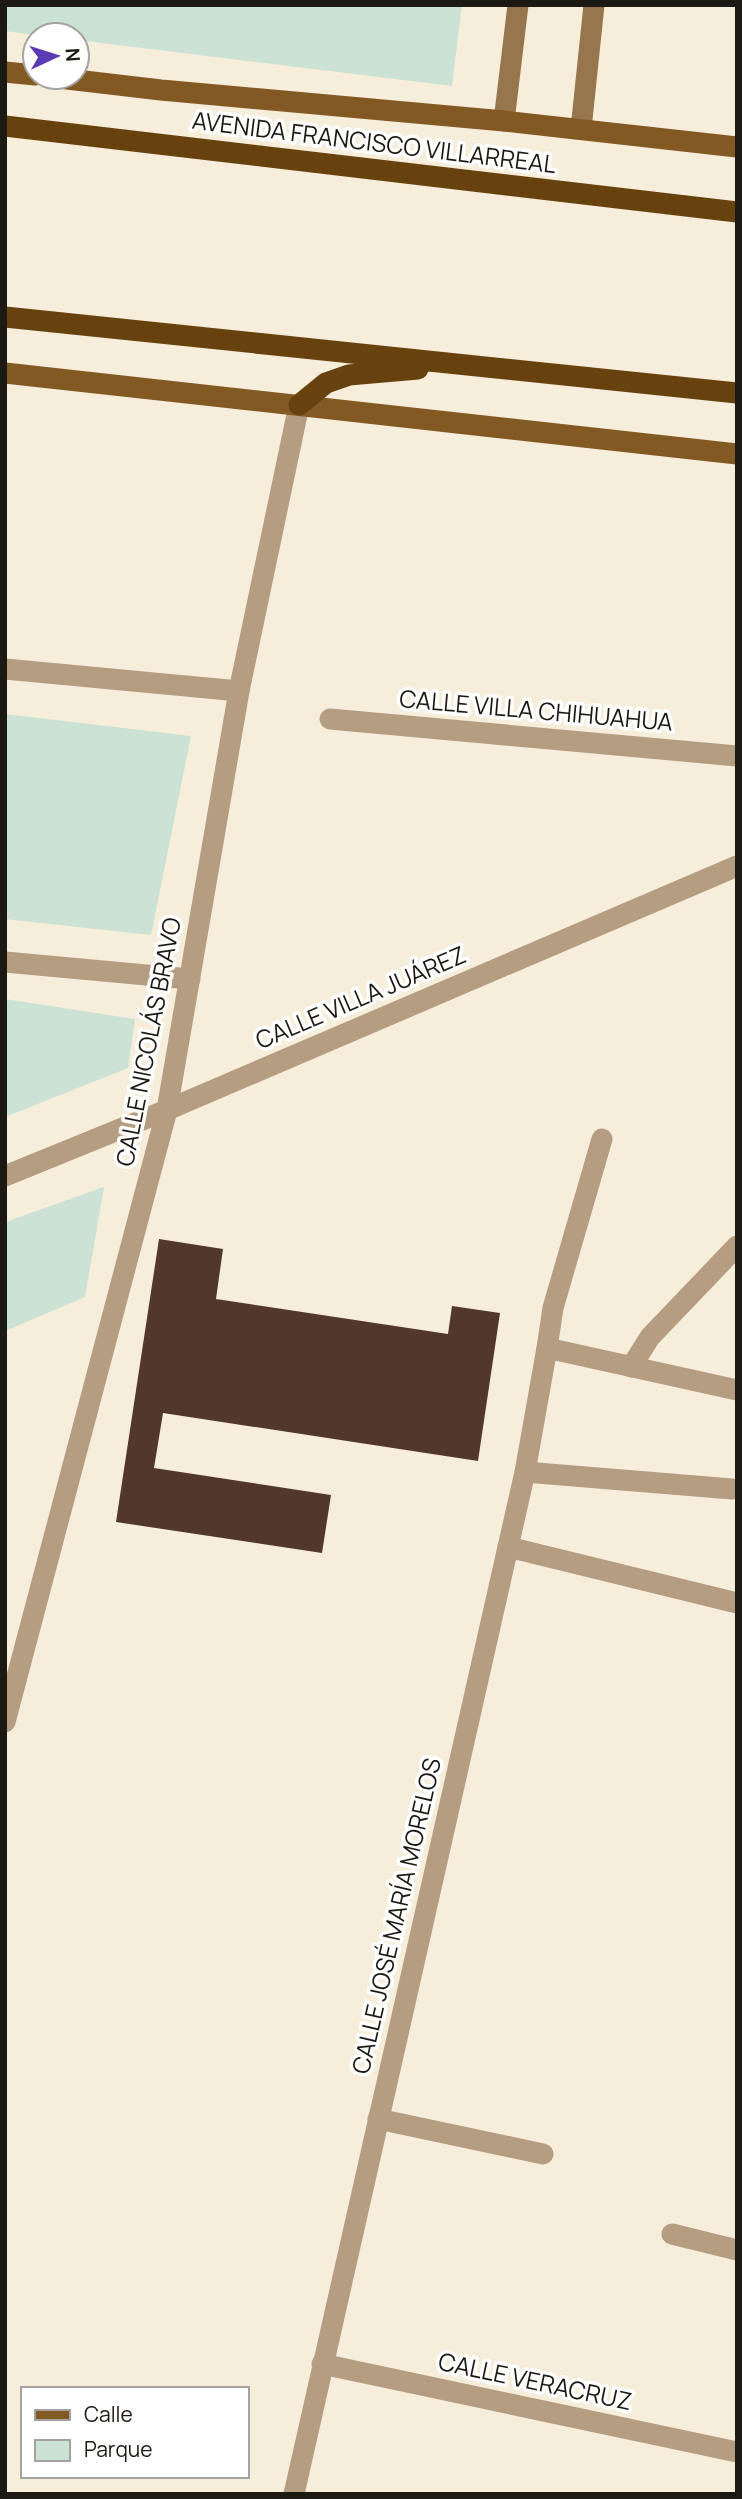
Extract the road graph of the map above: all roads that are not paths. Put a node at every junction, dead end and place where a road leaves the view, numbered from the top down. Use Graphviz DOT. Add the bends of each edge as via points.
graph roads {
  1 [pos="518,5"];
  2 [pos="594,5"];
  3 [pos="91,82"];
  4 [pos="503,121"];
  5 [pos="5,126"];
  6 [pos="581,129"];
  7 [pos="737,147"];
  8 [pos="737,212"];
  9 [pos="5,317"];
  10 [pos="465,365"];
  11 [pos="5,373"];
  12 [pos="737,393"];
  13 [pos="299,405"];
  14 [pos="737,454"];
  15 [pos="5,669"];
  16 [pos="239,691"];
  17 [pos="330,719"];
  18 [pos="737,756"];
  19 [pos="737,866"];
  20 [pos="5,962"];
  21 [pos="190,979"];
  22 [pos="167,1110"];
  23 [pos="602,1139"];
  24 [pos="5,1176"];
  25 [pos="737,1246"];
  26 [pos="547,1348"];
  27 [pos="631,1367"];
  28 [pos="737,1390"];
  29 [pos="525,1472"];
  30 [pos="732,1489"];
  31 [pos="508,1547"];
  32 [pos="737,1603"];
  33 [pos="5,1722"];
  34 [pos="378,2119"];
  35 [pos="543,2154"];
  36 [pos="672,2234"];
  37 [pos="737,2250"];
  38 [pos="322,2364"];
  39 [pos="737,2452"];
  40 [pos="294,2494"];
  1 -- 4 [label="street"];
  2 -- 6 [label="street"];
  3 -- 4 [label="main road"];
  4 -- 6 [label="main road"];
  5 -- 8 [label="highway, AVENIDA FRANCISCO VILLARREAL"];
  6 -- 7 [label="main road"];
  9 -- 10 [label="highway"];
  10 -- 12 [label="highway"];
  10 -- 13 [label="highway" via="349,375 326,383"];
  11 -- 13 [label="main road"];
  13 -- 14 [label="main road"];
  13 -- 16 [label="street, CALLE NICOLÁS BRAVO"];
  15 -- 16 [label="street"];
  16 -- 21 [label="street, CALLE NICOLÁS BRAVO"];
  17 -- 18 [label="street, CALLE VILLA CHIHUAHUA"];
  19 -- 22 [label="street, CALLE VILLA JUÁREZ"];
  20 -- 21 [label="street"];
  21 -- 22 [label="street, CALLE NICOLÁS BRAVO"];
  22 -- 24 [label="street, CALLE VILLA JUÁREZ"];
  22 -- 33 [label="street, CALLE NICOLÁS BRAVO"];
  23 -- 26 [label="street, CALLE JOSÉ MARÍA MORELOS" via="553,1308"];
  25 -- 27 [label="street" via="650,1337"];
  26 -- 27 [label="street"];
  26 -- 29 [label="street, CALLE JOSÉ MARÍA MORELOS"];
  27 -- 28 [label="street"];
  29 -- 30 [label="street"];
  29 -- 31 [label="street, CALLE JOSÉ MARÍA MORELOS"];
  31 -- 32 [label="street"];
  31 -- 34 [label="street, CALLE JOSÉ MARÍA MORELOS"];
  34 -- 35 [label="street"];
  34 -- 38 [label="street, CALLE JOSÉ MARÍA MORELOS"];
  36 -- 37 [label="street"];
  38 -- 39 [label="street, CALLE VERACRUZ"];
  38 -- 40 [label="street, CALLE JOSÉ MARÍA MORELOS"];
}
